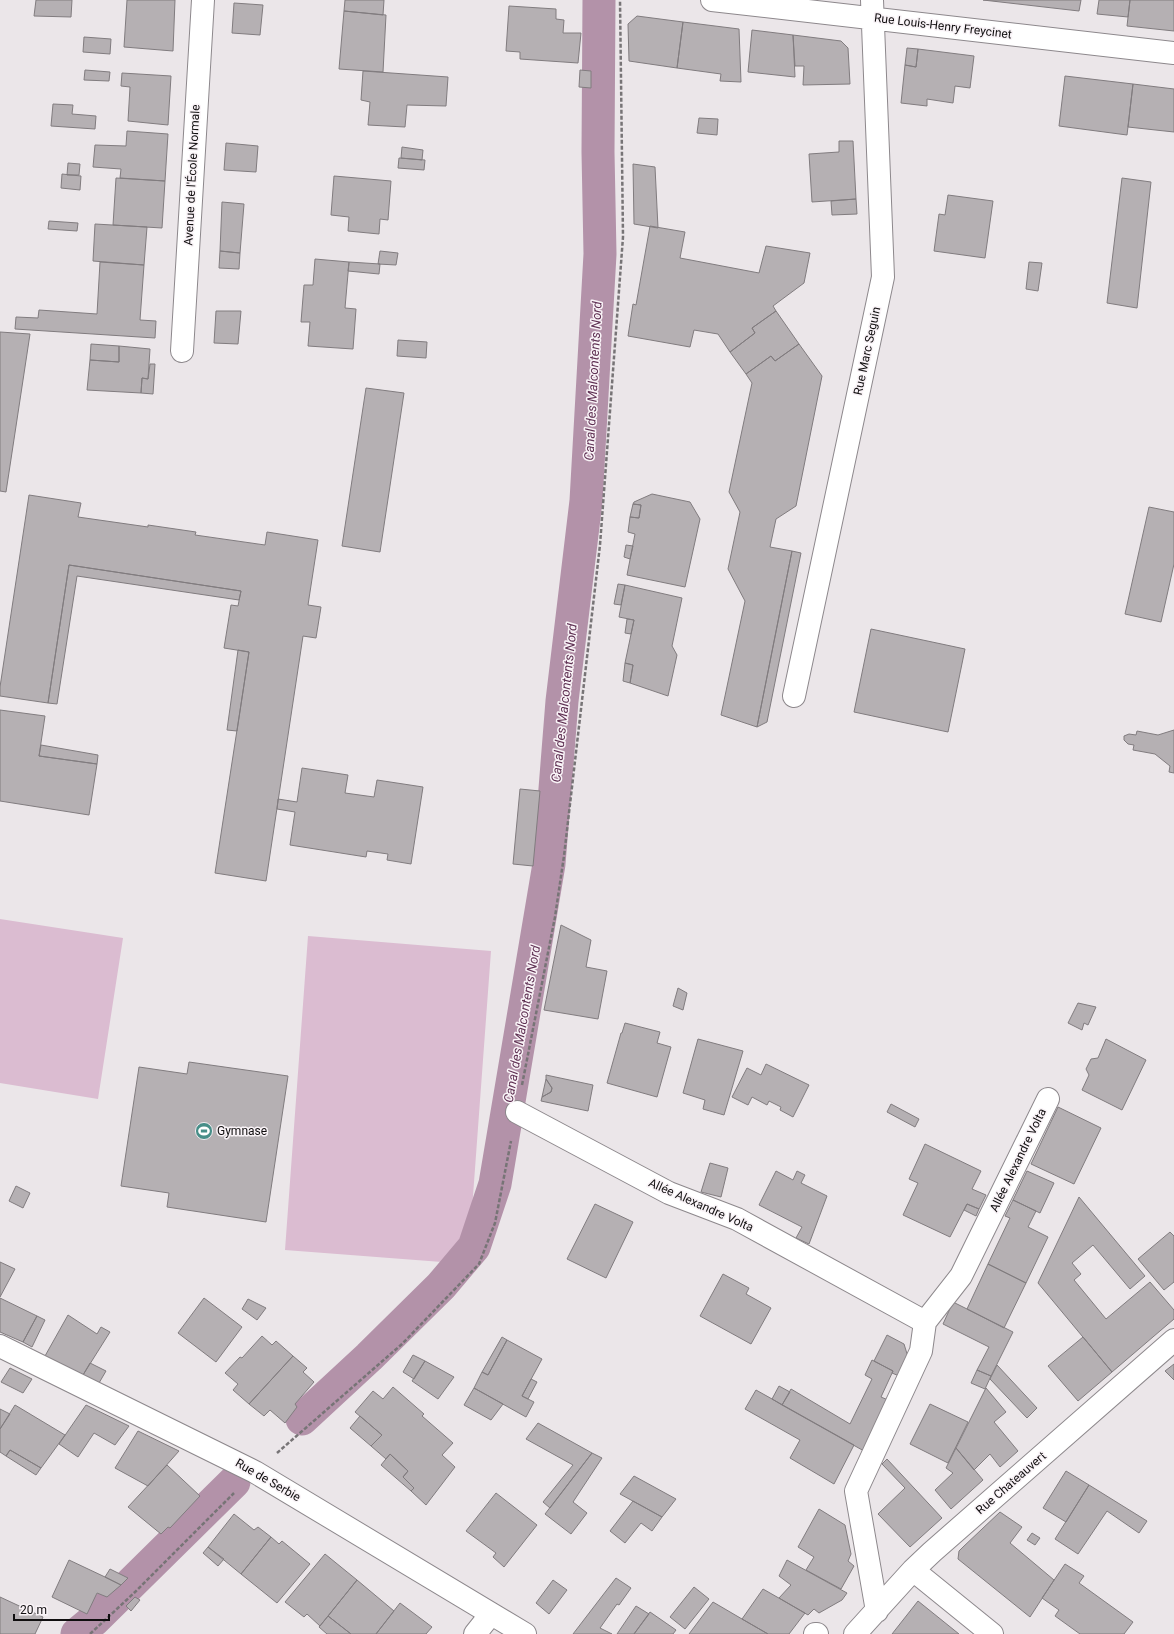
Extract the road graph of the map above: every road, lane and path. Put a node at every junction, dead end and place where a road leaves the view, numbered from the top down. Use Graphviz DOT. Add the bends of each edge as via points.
graph roads {
  1 [pos="203,0"];
  2 [pos="620,0"];
  3 [pos="712,0"];
  4 [pos="872,9"];
  5 [pos="1174,53"];
  6 [pos="182,351"];
  7 [pos="794,696"];
  8 [pos="1048,1098"];
  9 [pos="517,1112"];
  10 [pos="925,1322"];
  11 [pos="1174,1340"];
  12 [pos="0,1346"];
  13 [pos="248,1468"];
  14 [pos="913,1570"];
  15 [pos="877,1611"];
  16 [pos="491,1614"];
  17 [pos="90,1634"];
  18 [pos="475,1634"];
  19 [pos="524,1634"];
  20 [pos="855,1634"];
  21 [pos="992,1634"];
  1 -- 6 [label="street, Avenue de l'École Normale"];
  2 -- 9 [label="path" via="623,238 600,545 564,856 555,917"];
  3 -- 4 [label="street, Rue Louis-Henry Freycinet"];
  4 -- 5 [label="street, Rue Louis-Henry Freycinet"];
  4 -- 7 [label="street, Rue Marc Seguin" via="883,277"];
  8 -- 10 [label="street, Allée Alexandre Volta" via="961,1276"];
  9 -- 10 [label="street, Allée Alexandre Volta" via="669,1193 737,1219"];
  9 -- 13 [label="path" via="495,1223 479,1264 402,1344"];
  10 -- 15 [label="street" via="921,1351 856,1491"];
  11 -- 14 [label="street, Rue Chateauvert"];
  12 -- 13 [label="street, Rue de Serbie"];
  13 -- 16 [label="street, Rue de Serbie"];
  13 -- 17 [label="path" via="134,1593"];
  14 -- 15 [label="street, Rue Chateauvert"];
  14 -- 21 [label="street"];
  15 -- 20 [label="street, Rue Chateauvert"];
  16 -- 18 [label="street"];
  16 -- 19 [label="street, Rue de Serbie"];
}
